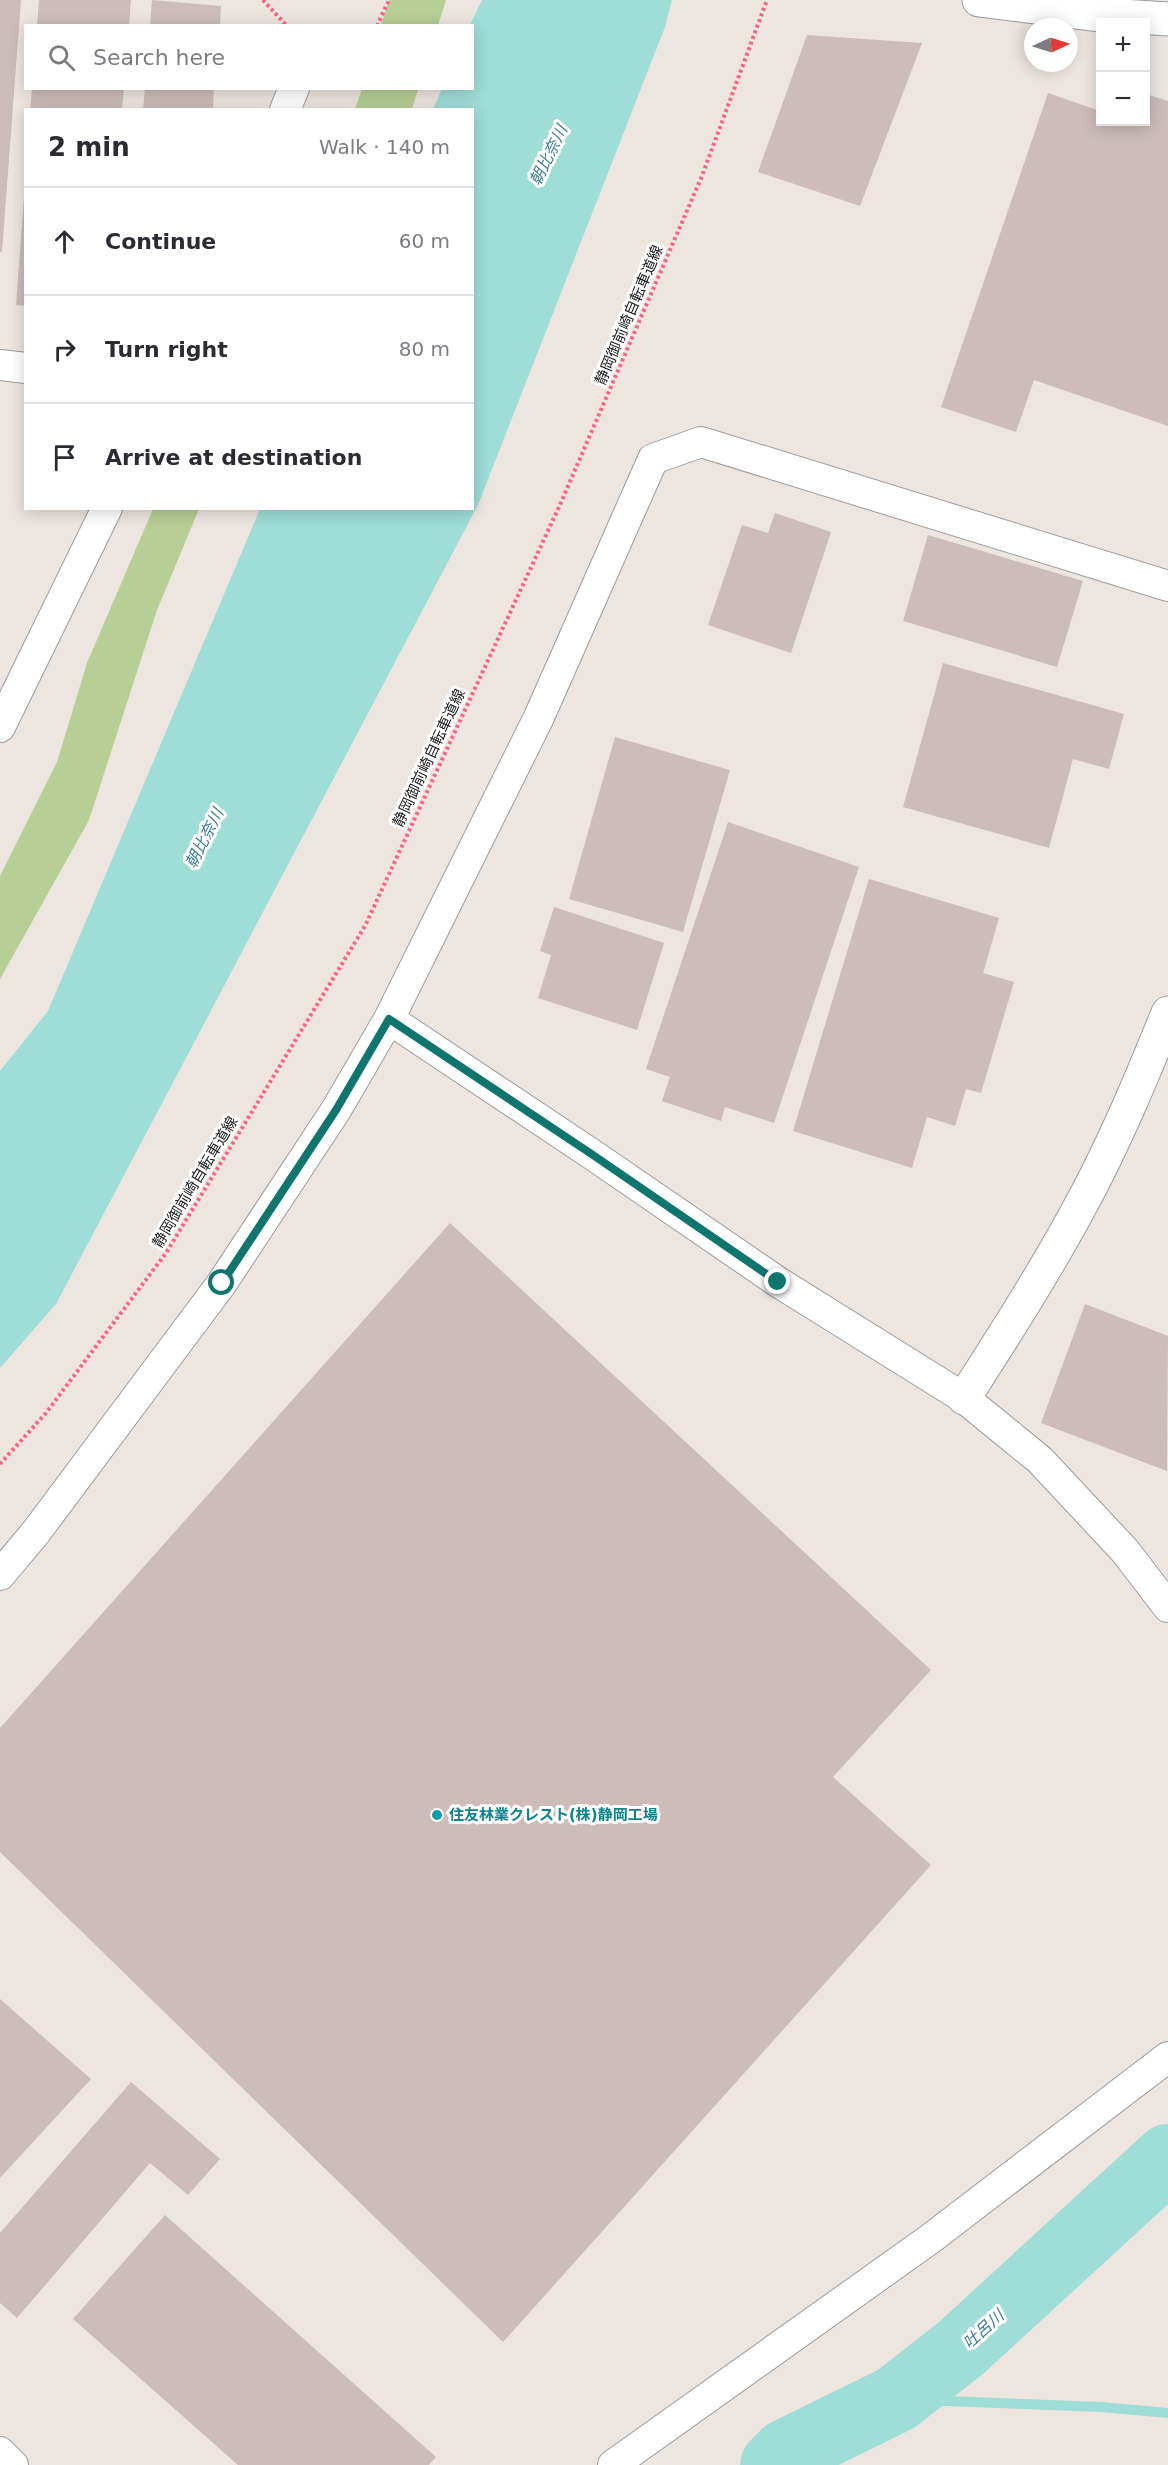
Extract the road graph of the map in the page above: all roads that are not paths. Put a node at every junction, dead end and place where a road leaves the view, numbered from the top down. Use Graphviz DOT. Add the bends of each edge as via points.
graph roads {
  1 [pos="979,0"];
  2 [pos="1092,7"];
  3 [pos="1168,19"];
  4 [pos="293,90"];
  5 [pos="286,108"];
  6 [pos="0,365"];
  7 [pos="24,368"];
  8 [pos="106,510"];
  9 [pos="1168,586"];
  10 [pos="0,726"];
  11 [pos="1168,1013"];
  12 [pos="389,1019"];
  13 [pos="964,1398"];
  14 [pos="0,1575"];
  15 [pos="1168,1607"];
  16 [pos="1168,2057"];
  17 [pos="0,2452"];
  18 [pos="14,2465"];
  19 [pos="613,2465"];
  1 -- 2 [label="street"];
  2 -- 3 [label="street"];
  4 -- 5 [label="street"];
  6 -- 7 [label="street"];
  8 -- 10 [label="street"];
  9 -- 12 [label="street" via="701,442 653,459 539,717"];
  11 -- 13 [label="street" via="1082,1202"];
  12 -- 13 [label="street" via="778,1282"];
  12 -- 14 [label="street" via="336,1110 222,1283"];
  13 -- 15 [label="street" via="1040,1460 1125,1551"];
  16 -- 19 [label="street" via="930,2239"];
  17 -- 18 [label="street"];
}
